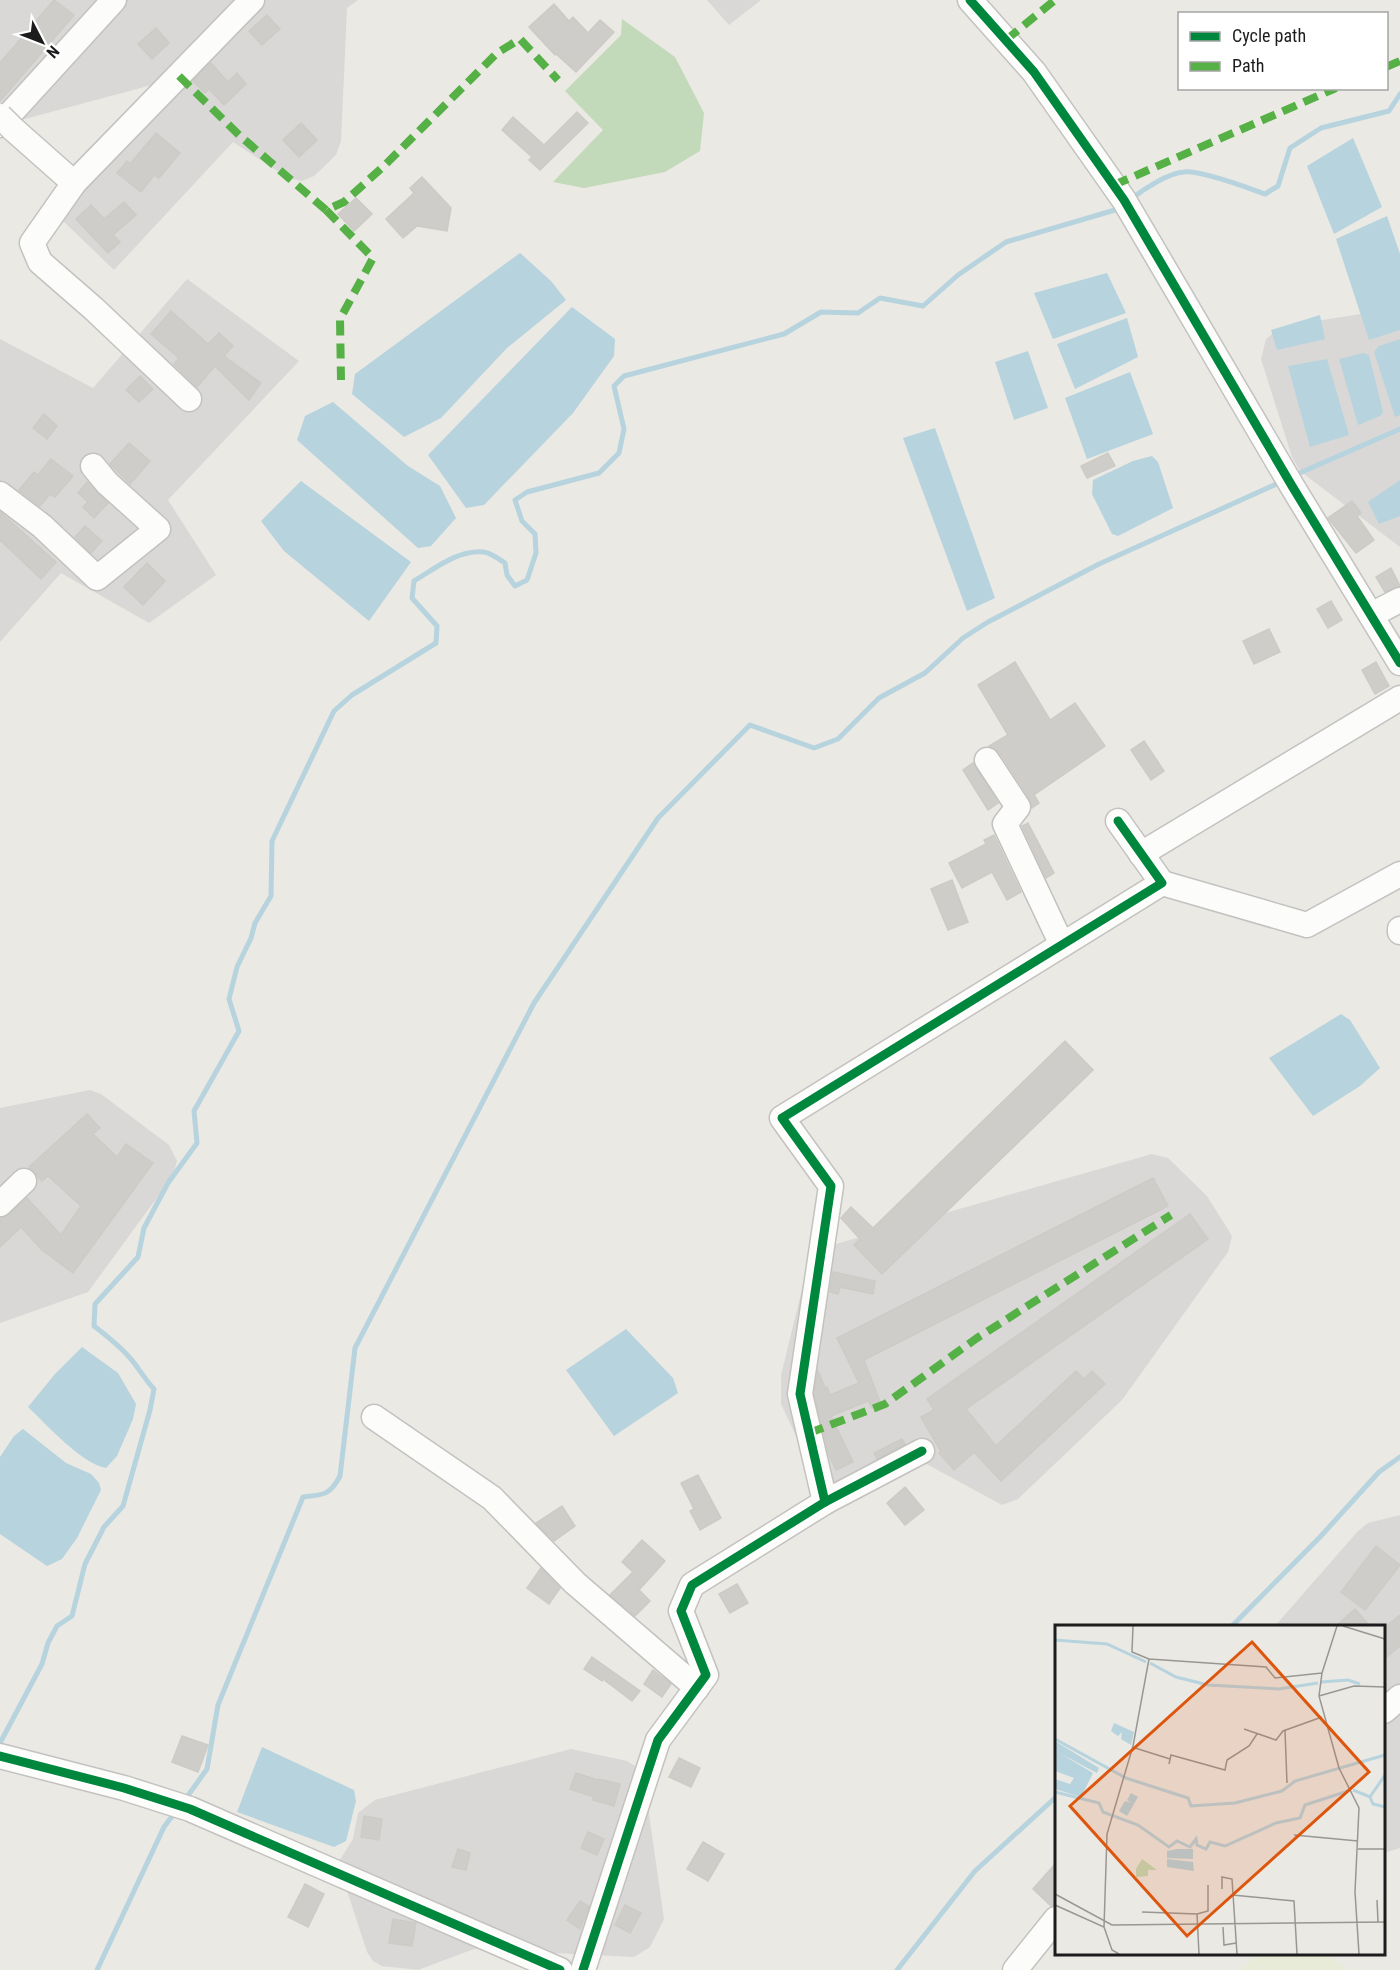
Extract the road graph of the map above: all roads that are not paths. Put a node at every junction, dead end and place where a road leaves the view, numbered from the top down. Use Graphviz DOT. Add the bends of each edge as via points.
graph roads {
  1 [pos="114,0"];
  2 [pos="252,0"];
  3 [pos="970,0"];
  4 [pos="4,124"];
  5 [pos="74,183"];
  6 [pos="189,399"];
  7 [pos="93,466"];
  8 [pos="0,494"];
  9 [pos="1400,600"];
  10 [pos="1371,615"];
  11 [pos="1400,663"];
  12 [pos="1400,698"];
  13 [pos="987,760"];
  14 [pos="1118,821"];
  15 [pos="1141,854"];
  16 [pos="1400,874"];
  17 [pos="1162,883"];
  18 [pos="1062,945"];
  19 [pos="24,1181"];
  20 [pos="0,1204"];
  21 [pos="374,1417"];
  22 [pos="922,1451"];
  23 [pos="825,1502"];
  24 [pos="696,1688"];
  25 [pos="1400,1697"];
  26 [pos="1385,1709"];
  27 [pos="0,1756"];
  28 [pos="1055,1920"];
  29 [pos="561,1970"];
  30 [pos="583,1970"];
  31 [pos="1015,1970"];
  1 -- 4 [label="street"];
  2 -- 5 [label="street"];
  3 -- 10 [label="street" via="1034,72 1127,206"];
  4 -- 5 [label="street"];
  5 -- 6 [label="street" via="32,243 40,262"];
  7 -- 8 [label="street" via="158,529 97,578 42,526"];
  9 -- 10 [label="street"];
  10 -- 11 [label="street"];
  12 -- 15 [label="street"];
  13 -- 18 [label="street" via="1018,807 1005,824"];
  14 -- 15 [label="street"];
  15 -- 17 [label="street"];
  16 -- 17 [label="street" via="1307,925"];
  17 -- 18 [label="street"];
  18 -- 23 [label="street" via="783,1118 831,1186 800,1394"];
  19 -- 20 [label="street"];
  21 -- 24 [label="street" via="492,1498 575,1583"];
  22 -- 23 [label="street"];
  23 -- 24 [label="street" via="692,1585 681,1611 706,1675"];
  24 -- 30 [label="street" via="658,1740"];
  25 -- 26 [label="street"];
  27 -- 29 [label="street" via="190,1809"];
  28 -- 31 [label="street"];
}
